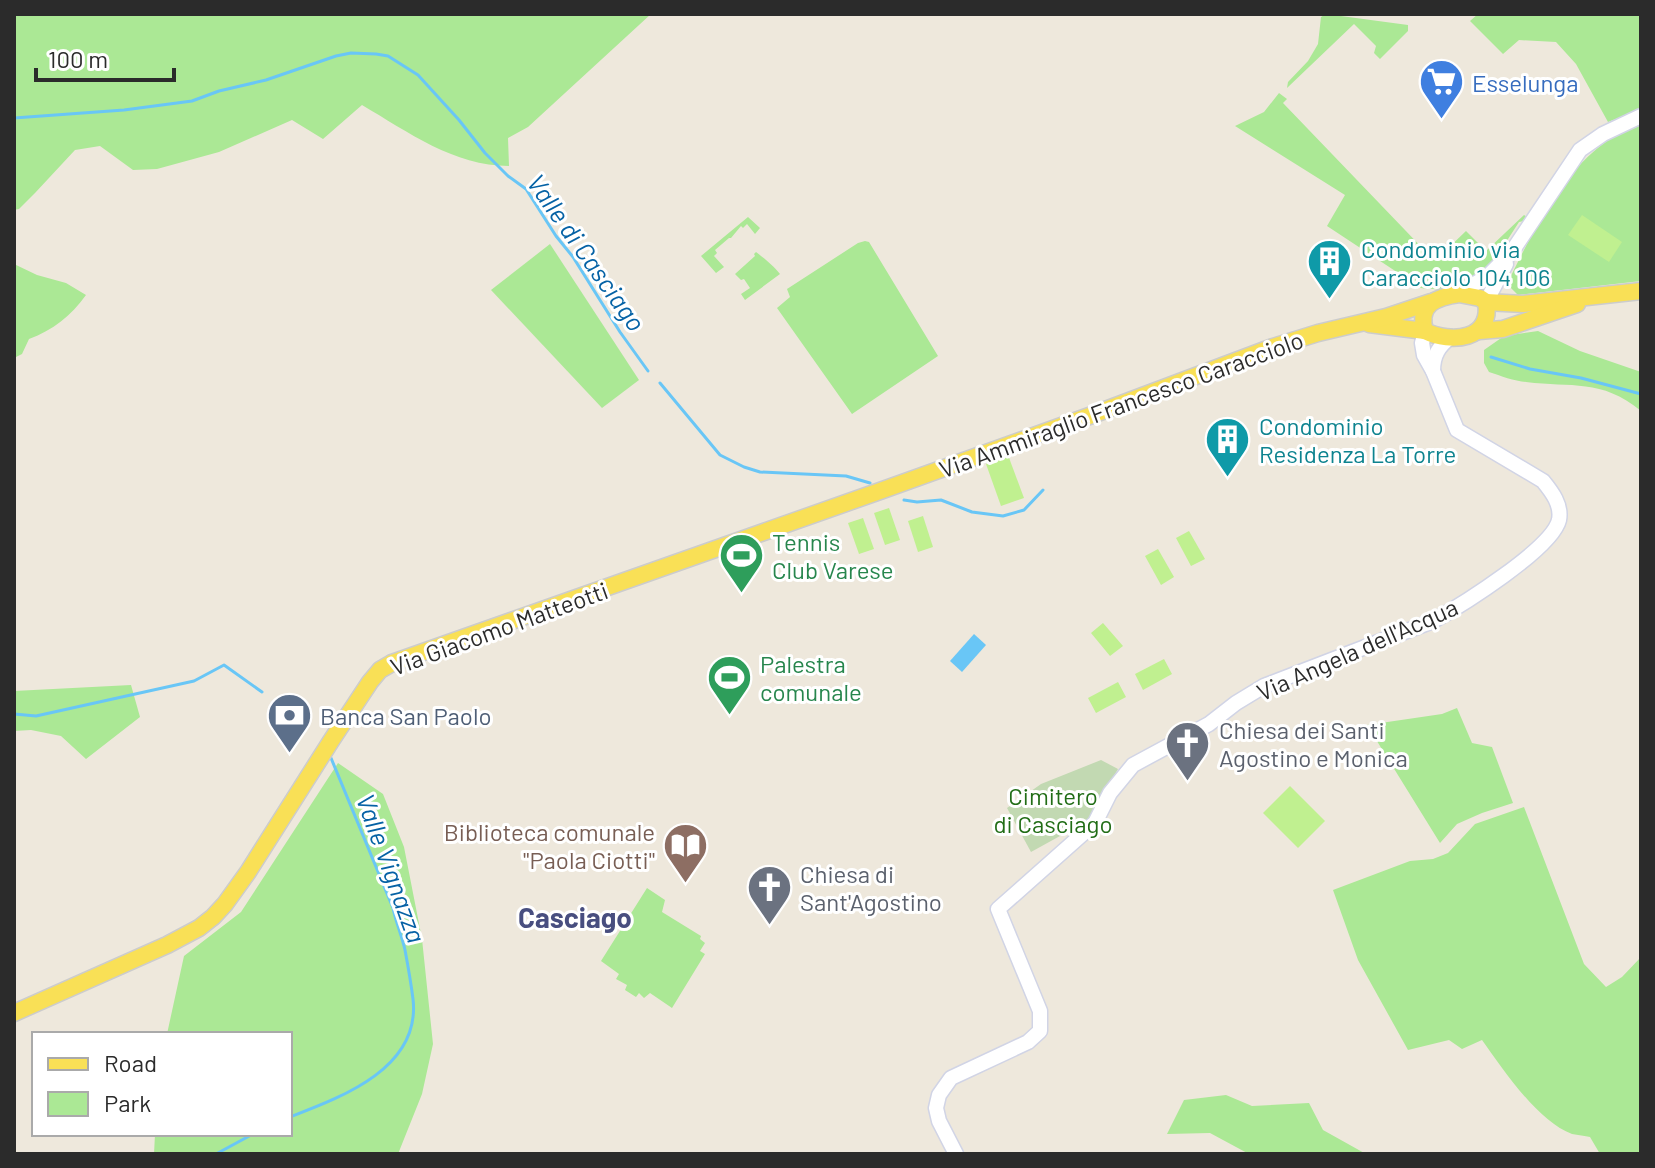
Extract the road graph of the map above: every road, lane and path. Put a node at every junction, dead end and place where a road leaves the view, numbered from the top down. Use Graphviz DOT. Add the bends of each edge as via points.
graph roads {
  1 [pos="1641,116"];
  2 [pos="1511,253"];
  3 [pos="1641,291"];
  4 [pos="1459,294"];
  5 [pos="1490,296"];
  6 [pos="1600,296"];
  7 [pos="1431,302"];
  8 [pos="1364,323"];
  9 [pos="1479,331"];
  10 [pos="1424,337"];
  11 [pos="1451,337"];
  12 [pos="1433,371"];
  13 [pos="880,491"];
  14 [pos="14,1013"];
  15 [pos="956,1154"];
  1 -- 2 [label="street" via="1580,150"];
  2 -- 4 [label="street"];
  2 -- 5 [label="street"];
  3 -- 6 [label="main road"];
  4 -- 5 [label="main road"];
  4 -- 7 [label="main road, Via Ammiraglio Francesco Caracciolo"];
  5 -- 6 [label="main road" via="1523,304"];
  5 -- 9 [label="main road"];
  6 -- 9 [label="main road" via="1503,329"];
  7 -- 8 [label="main road, Via Ammiraglio Francesco Caracciolo"];
  7 -- 10 [label="main road" via="1424,315"];
  8 -- 10 [label="main road, Via Ammiraglio Francesco Caracciolo"];
  8 -- 13 [label="main road, Via Ammiraglio Francesco Caracciolo" via="1273,347"];
  9 -- 11 [label="main road"];
  10 -- 11 [label="main road, Via Ammiraglio Francesco Caracciolo"];
  10 -- 12 [label="street, Via Angela dell'Acqua" via="1424,355"];
  11 -- 12 [label="street" via="1437,350"];
  12 -- 15 [label="street, Via Angela dell'Acqua" via="1457,430 1552,491 1560,518 1554,532 1539,549 1433,621 1264,686 1209,724 1133,765 1095,823 998,909 1040,1011 1040,1031 1028,1042 951,1078 939,1095 939,1121"];
  13 -- 14 [label="main road, Via Giacomo Matteotti" via="386,666 370,682 248,872 213,917 167,945"];
}
